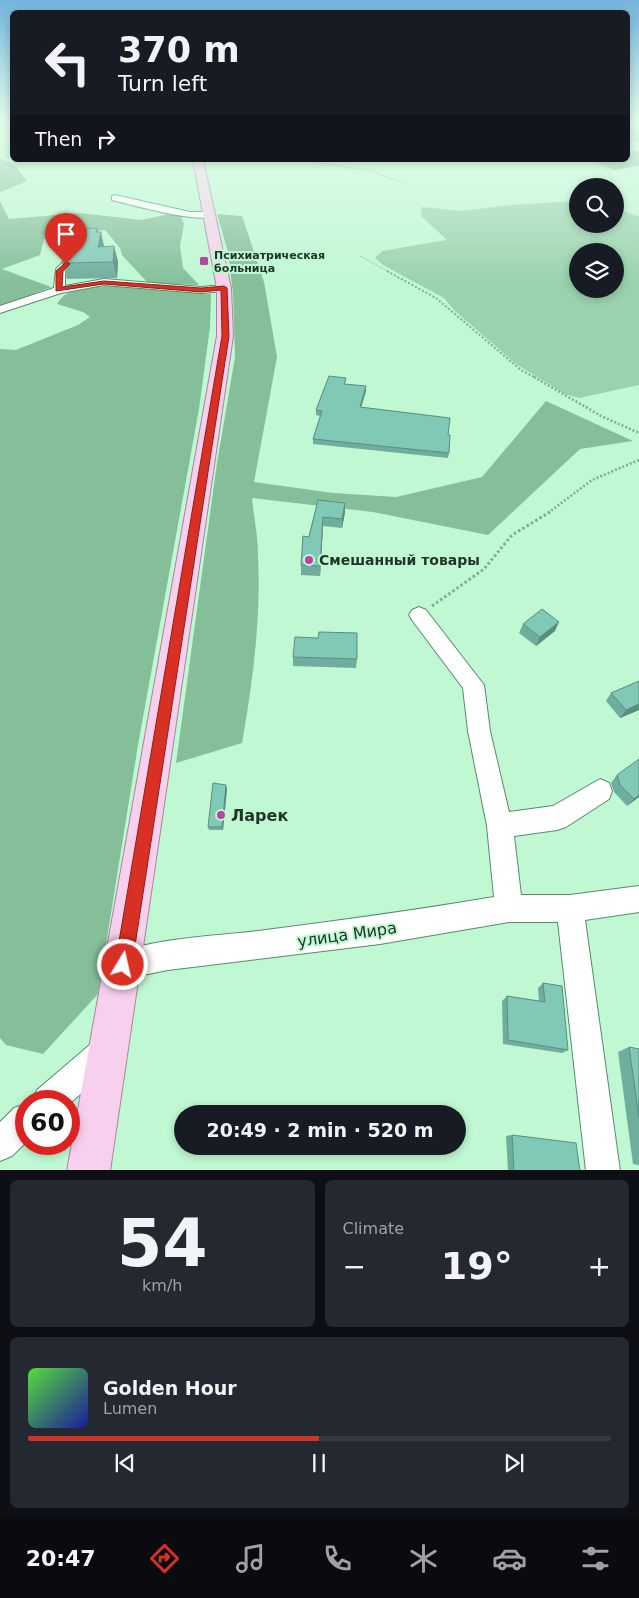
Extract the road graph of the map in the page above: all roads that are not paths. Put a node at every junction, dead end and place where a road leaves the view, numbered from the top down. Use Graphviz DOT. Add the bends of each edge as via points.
graph roads {
  1 [pos="201,176"];
  2 [pos="115,198"];
  3 [pos="209,215"];
  4 [pos="82,255"];
  5 [pos="224,288"];
  6 [pos="59,290"];
  7 [pos="0,310"];
  8 [pos="420,615"];
  9 [pos="600,791"];
  10 [pos="500,826"];
  11 [pos="639,899"];
  12 [pos="508,908"];
  13 [pos="570,909"];
  14 [pos="123,965"];
  15 [pos="108,1049"];
  16 [pos="61,1090"];
  17 [pos="15,1130"];
  18 [pos="0,1144"];
  19 [pos="88,1170"];
  20 [pos="604,1170"];
  1 -- 3 [label="main road"];
  2 -- 3 [label="street" via="190,215"];
  3 -- 5 [label="main road"];
  4 -- 6 [label="street" via="60,271"];
  5 -- 6 [label="street" via="201,290 104,282"];
  5 -- 14 [label="main road" via="225,336"];
  6 -- 7 [label="street"];
  8 -- 10 [label="street" via="473,685 479,731"];
  9 -- 10 [label="street" via="557,818"];
  10 -- 12 [label="street"];
  11 -- 13 [label="street, улица Мира"];
  12 -- 13 [label="street, улица Мира"];
  12 -- 14 [label="street, улица Мира" via="380,930 168,956"];
  13 -- 20 [label="street"];
  14 -- 15 [label="main road"];
  15 -- 16 [label="street"];
  15 -- 19 [label="main road"];
  17 -- 18 [label="street"];
}
